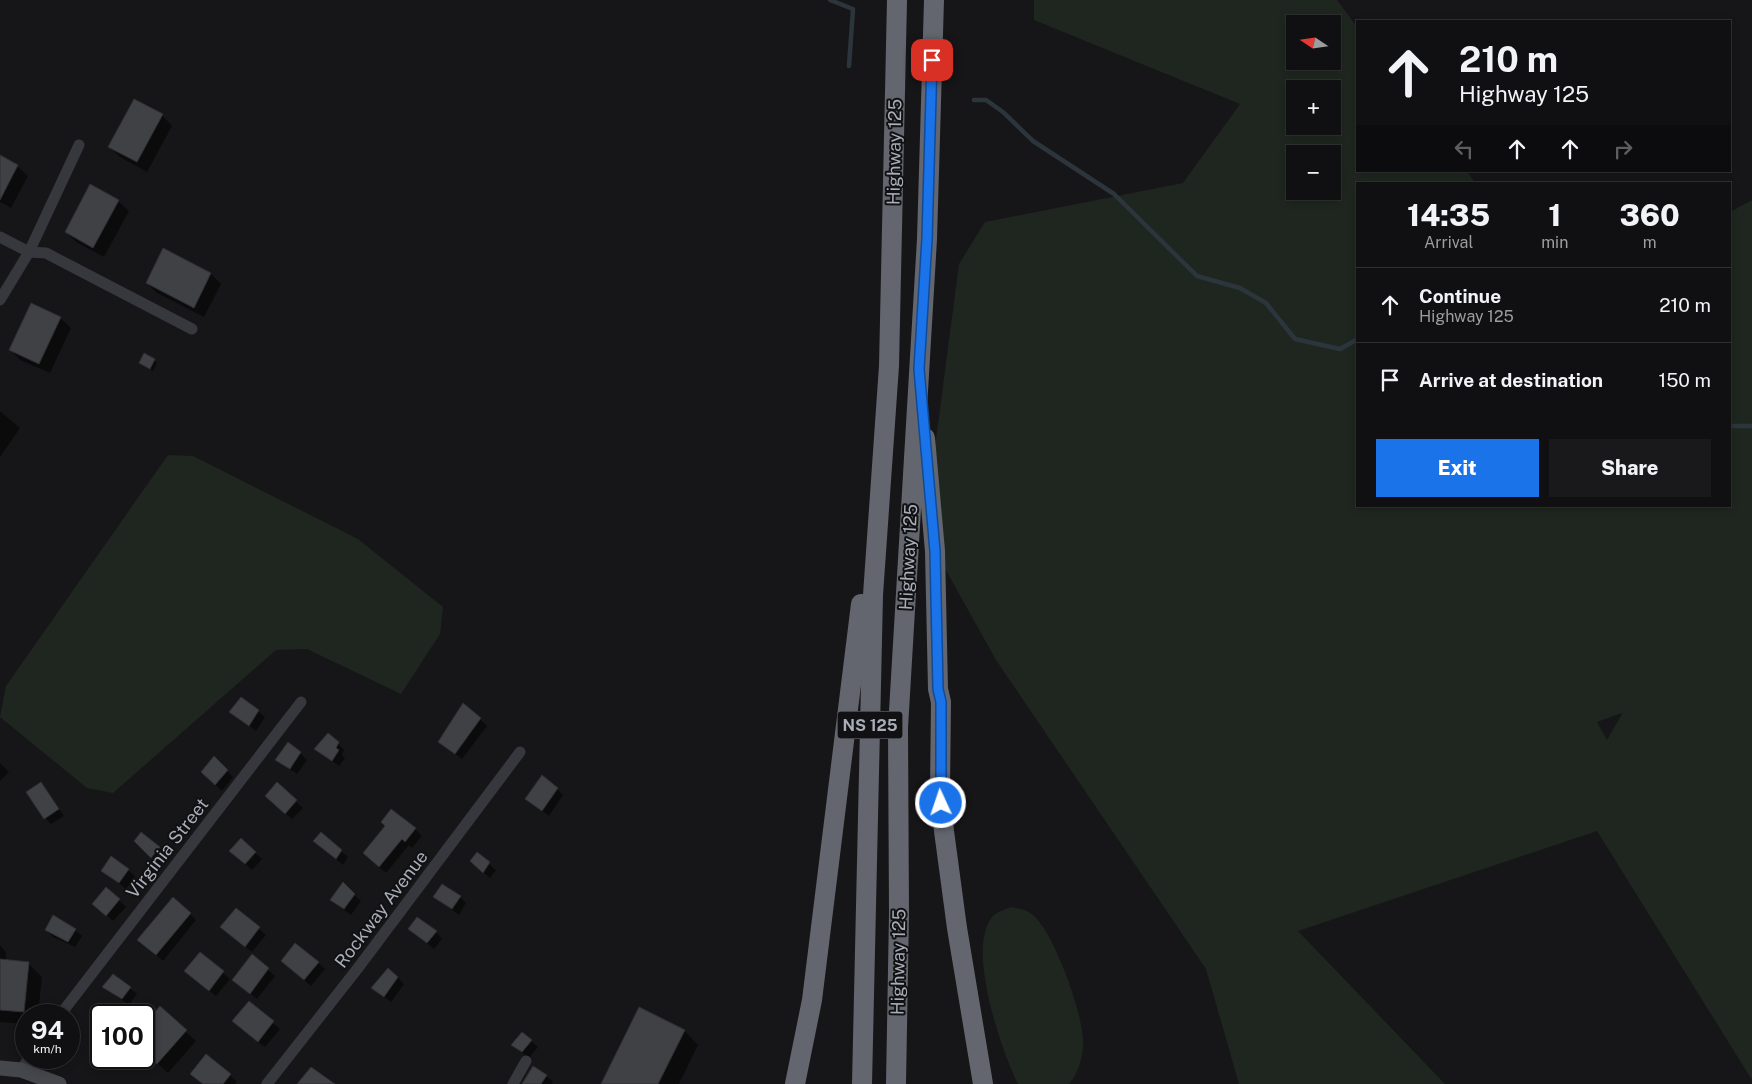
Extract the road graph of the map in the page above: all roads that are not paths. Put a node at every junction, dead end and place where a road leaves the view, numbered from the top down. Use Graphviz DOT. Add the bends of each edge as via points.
graph roads {
  1 [pos="897,0"];
  2 [pos="934,0"];
  3 [pos="79,145"];
  4 [pos="0,236"];
  5 [pos="29,252"];
  6 [pos="0,300"];
  7 [pos="192,329"];
  8 [pos="889,366"];
  9 [pos="919,369"];
  10 [pos="301,702"];
  11 [pos="520,752"];
  12 [pos="68,1004"];
  13 [pos="526,1061"];
  14 [pos="0,1068"];
  15 [pos="21,1070"];
  16 [pos="59,1084"];
  17 [pos="267,1084"];
  18 [pos="513,1084"];
  19 [pos="796,1084"];
  20 [pos="862,1084"];
  21 [pos="896,1084"];
  22 [pos="983,1084"];
  1 -- 8 [label="highway, Highway 125 / NS 125"];
  2 -- 9 [label="highway, Highway 125 / NS 125" via="927,239"];
  3 -- 5 [label="street"];
  4 -- 5 [label="street"];
  5 -- 6 [label="street"];
  5 -- 7 [label="street" via="46,253"];
  8 -- 19 [label="highway" via="817,963"];
  8 -- 20 [label="highway, Highway 125 / NS 125" via="873,594"];
  9 -- 21 [label="highway, Highway 125 / NS 125" via="898,728"];
  9 -- 22 [label="highway" via="935,551 941,702 940,789 957,928"];
  10 -- 12 [label="street, Virginia Street"];
  11 -- 17 [label="street, Rockway Avenue"];
  13 -- 18 [label="street"];
  14 -- 15 [label="main road"];
  15 -- 16 [label="main road"];
}
